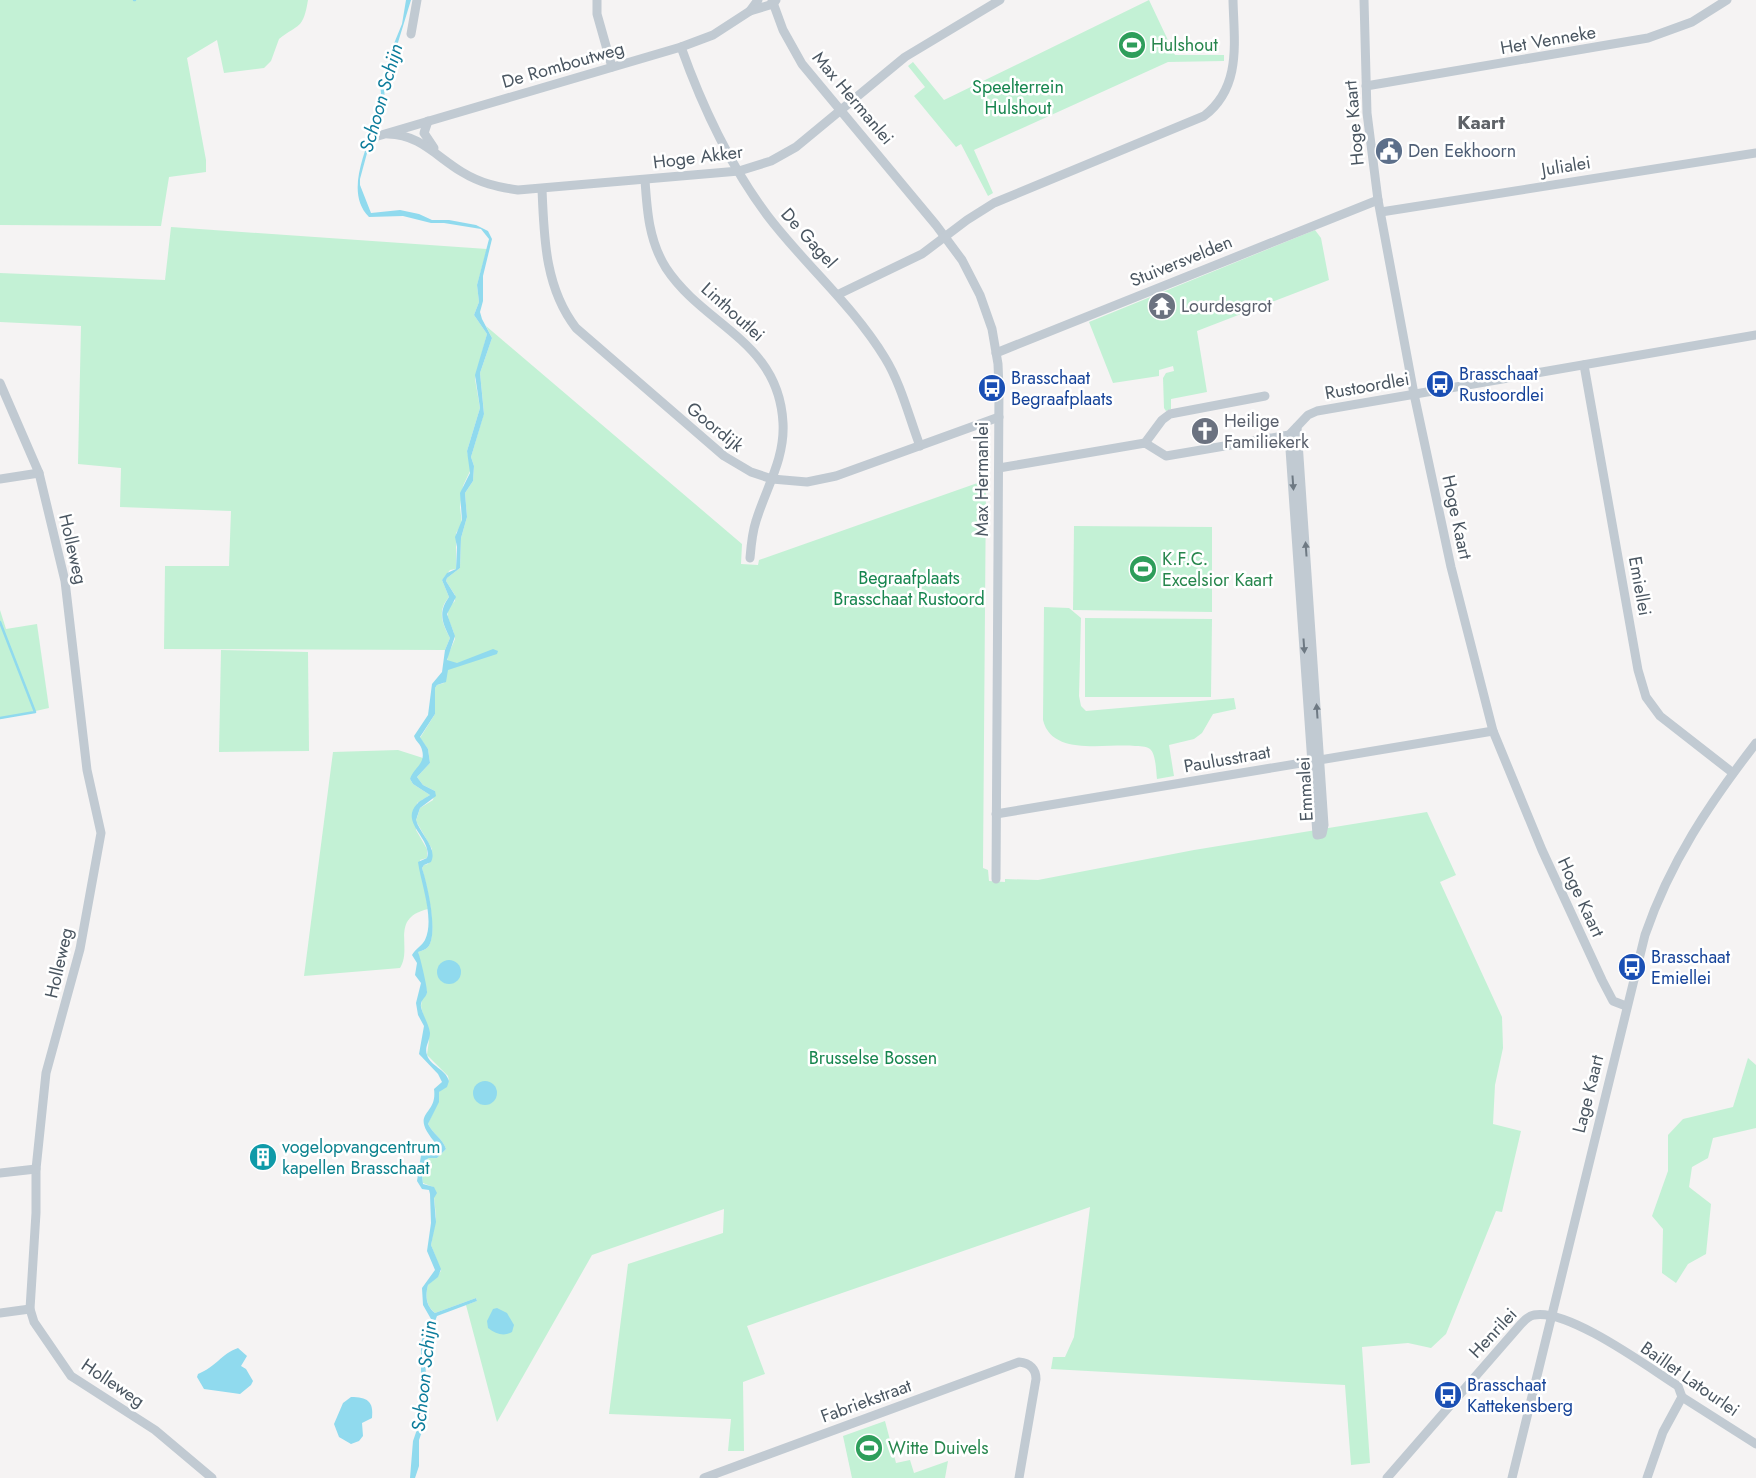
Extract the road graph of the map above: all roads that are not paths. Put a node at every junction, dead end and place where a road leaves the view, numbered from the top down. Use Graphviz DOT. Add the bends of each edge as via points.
graph roads {
  1 [pos="417,0"];
  2 [pos="598,0"];
  3 [pos="758,0"];
  4 [pos="1000,0"];
  5 [pos="1233,0"];
  6 [pos="1364,0"];
  7 [pos="1727,0"];
  8 [pos="774,1"];
  9 [pos="750,12"];
  10 [pos="411,34"];
  11 [pos="681,47"];
  12 [pos="612,67"];
  13 [pos="1366,86"];
  14 [pos="842,111"];
  15 [pos="428,121"];
  16 [pos="383,135"];
  17 [pos="1756,152"];
  18 [pos="446,161"];
  19 [pos="739,171"];
  20 [pos="645,180"];
  21 [pos="542,189"];
  22 [pos="1378,200"];
  23 [pos="1381,212"];
  24 [pos="946,236"];
  25 [pos="839,294"];
  26 [pos="1756,335"];
  27 [pos="996,353"];
  28 [pos="1584,364"];
  29 [pos="0,383"];
  30 [pos="1414,394"];
  31 [pos="1265,396"];
  32 [pos="999,418"];
  33 [pos="1297,427"];
  34 [pos="1289,435"];
  35 [pos="1145,443"];
  36 [pos="920,446"];
  37 [pos="999,468"];
  38 [pos="39,473"];
  39 [pos="0,479"];
  40 [pos="772,479"];
  41 [pos="750,558"];
  42 [pos="1493,731"];
  43 [pos="1756,743"];
  44 [pos="1316,761"];
  45 [pos="1733,773"];
  46 [pos="996,814"];
  47 [pos="996,879"];
  48 [pos="1626,1006"];
  49 [pos="36,1169"];
  50 [pos="0,1173"];
  51 [pos="30,1309"];
  52 [pos="0,1313"];
  53 [pos="1552,1315"];
  54 [pos="1682,1397"];
  55 [pos="1756,1444"];
  56 [pos="722,1475"];
  57 [pos="212,1478"];
  58 [pos="704,1478"];
  59 [pos="1019,1478"];
  60 [pos="1387,1478"];
  61 [pos="1512,1478"];
  62 [pos="1647,1478"];
  1 -- 10 [label="street"];
  2 -- 12 [label="street" via="597,14"];
  3 -- 9 [label="street, De Romboutweg"];
  4 -- 14 [label="street, Hoge Akker" via="905,57"];
  5 -- 24 [label="street" via="1234,70 1224,95 1209,112 1197,120 994,203"];
  6 -- 13 [label="street, Hoge Kaart"];
  7 -- 13 [label="street, Het Venneke" via="1692,22 1648,38"];
  8 -- 9 [label="street, De Romboutweg"];
  8 -- 14 [label="street, Max Hermanlei" via="783,30 802,64"];
  9 -- 11 [label="street, De Romboutweg" via="713,34"];
  11 -- 12 [label="street, De Romboutweg"];
  11 -- 19 [label="street, De Gagel" via="714,129"];
  12 -- 15 [label="street, De Romboutweg"];
  13 -- 22 [label="street, Hoge Kaart" via="1369,141"];
  14 -- 19 [label="street, Hoge Akker" via="796,147 771,161"];
  14 -- 24 [label="street, Max Hermanlei"];
  15 -- 16 [label="street, De Romboutweg"];
  15 -- 18 [label="street, Hoge Akker" via="424,129 426,137"];
  16 -- 18 [label="street, Hoge Akker" via="401,134 415,139"];
  17 -- 23 [label="street, Julialei"];
  18 -- 21 [label="street, Hoge Akker" via="488,185 518,190"];
  19 -- 20 [label="street, Hoge Akker"];
  19 -- 25 [label="street, De Gagel" via="767,215"];
  20 -- 21 [label="street, Hoge Akker"];
  20 -- 40 [label="street, Linthoutlei" via="649,226 665,267 682,287 746,343 772,379 781,406 783,435"];
  21 -- 40 [label="street, Goordijk" via="550,276 559,302 576,328 724,456 750,472"];
  22 -- 23 [label="street, Hoge Kaart"];
  22 -- 27 [label="street, Stuiversvelden"];
  23 -- 30 [label="street, Hoge Kaart"];
  24 -- 25 [label="street" via="922,254"];
  24 -- 27 [label="street, Max Hermanlei" via="980,295 992,329"];
  25 -- 36 [label="street, De Gagel" via="886,359"];
  26 -- 28 [label="street, Rustoordlei"];
  27 -- 32 [label="street, Max Hermanlei"];
  28 -- 30 [label="street, Rustoordlei"];
  28 -- 45 [label="street, Emiellei" via="1638,670 1646,697 1660,716"];
  29 -- 38 [label="street, Holleweg"];
  30 -- 33 [label="street, Rustoordlei" via="1317,411"];
  30 -- 42 [label="street, Hoge Kaart" via="1451,568"];
  31 -- 35 [label="street" via="1170,414"];
  32 -- 36 [label="street, Goordijk"];
  32 -- 37 [label="street, Max Hermanlei"];
  33 -- 34 [label="street, Rustoordlei"];
  44 -- 33 [label="street, Emmalei, one-way"];
  34 -- 35 [label="street" via="1166,456"];
  34 -- 44 [label="street, Emmalei, one-way"];
  35 -- 37 [label="street"];
  36 -- 40 [label="street, Goordijk" via="822,480 791,482"];
  37 -- 46 [label="street, Max Hermanlei"];
  38 -- 39 [label="street"];
  38 -- 49 [label="street, Holleweg" via="65,581 87,770 101,833 80,949 46,1073"];
  40 -- 41 [label="street, Linthoutlei" via="755,522"];
  42 -- 44 [label="street, Paulusstraat"];
  42 -- 48 [label="street, Hoge Kaart" via="1542,850 1602,980 1613,1001"];
  43 -- 45 [label="street, Lage Kaart"];
  44 -- 44 [label="street, Emmalei" via="1318,835 1322,834 1324,825"];
  44 -- 46 [label="street, Paulusstraat"];
  45 -- 48 [label="street, Lage Kaart" via="1675,863 1655,905"];
  46 -- 47 [label="street, Max Hermanlei"];
  48 -- 53 [label="street, Lage Kaart"];
  49 -- 50 [label="street"];
  49 -- 51 [label="street, Holleweg"];
  51 -- 52 [label="street"];
  51 -- 57 [label="street, Holleweg" via="34,1322 71,1376 155,1430"];
  53 -- 54 [label="street, Baillet Latourlei" via="1590,1331 1678,1386"];
  53 -- 60 [label="street, Henrilei" via="1535,1314 1526,1319"];
  53 -- 61 [label="street, Lage Kaart"];
  54 -- 55 [label="street, Baillet Latourlei"];
  54 -- 62 [label="street" via="1663,1432"];
  56 -- 58 [label="street, Fabriekstraat"];
  56 -- 59 [label="street, Fabriekstraat" via="1016,1363 1027,1363 1036,1374"];
}
